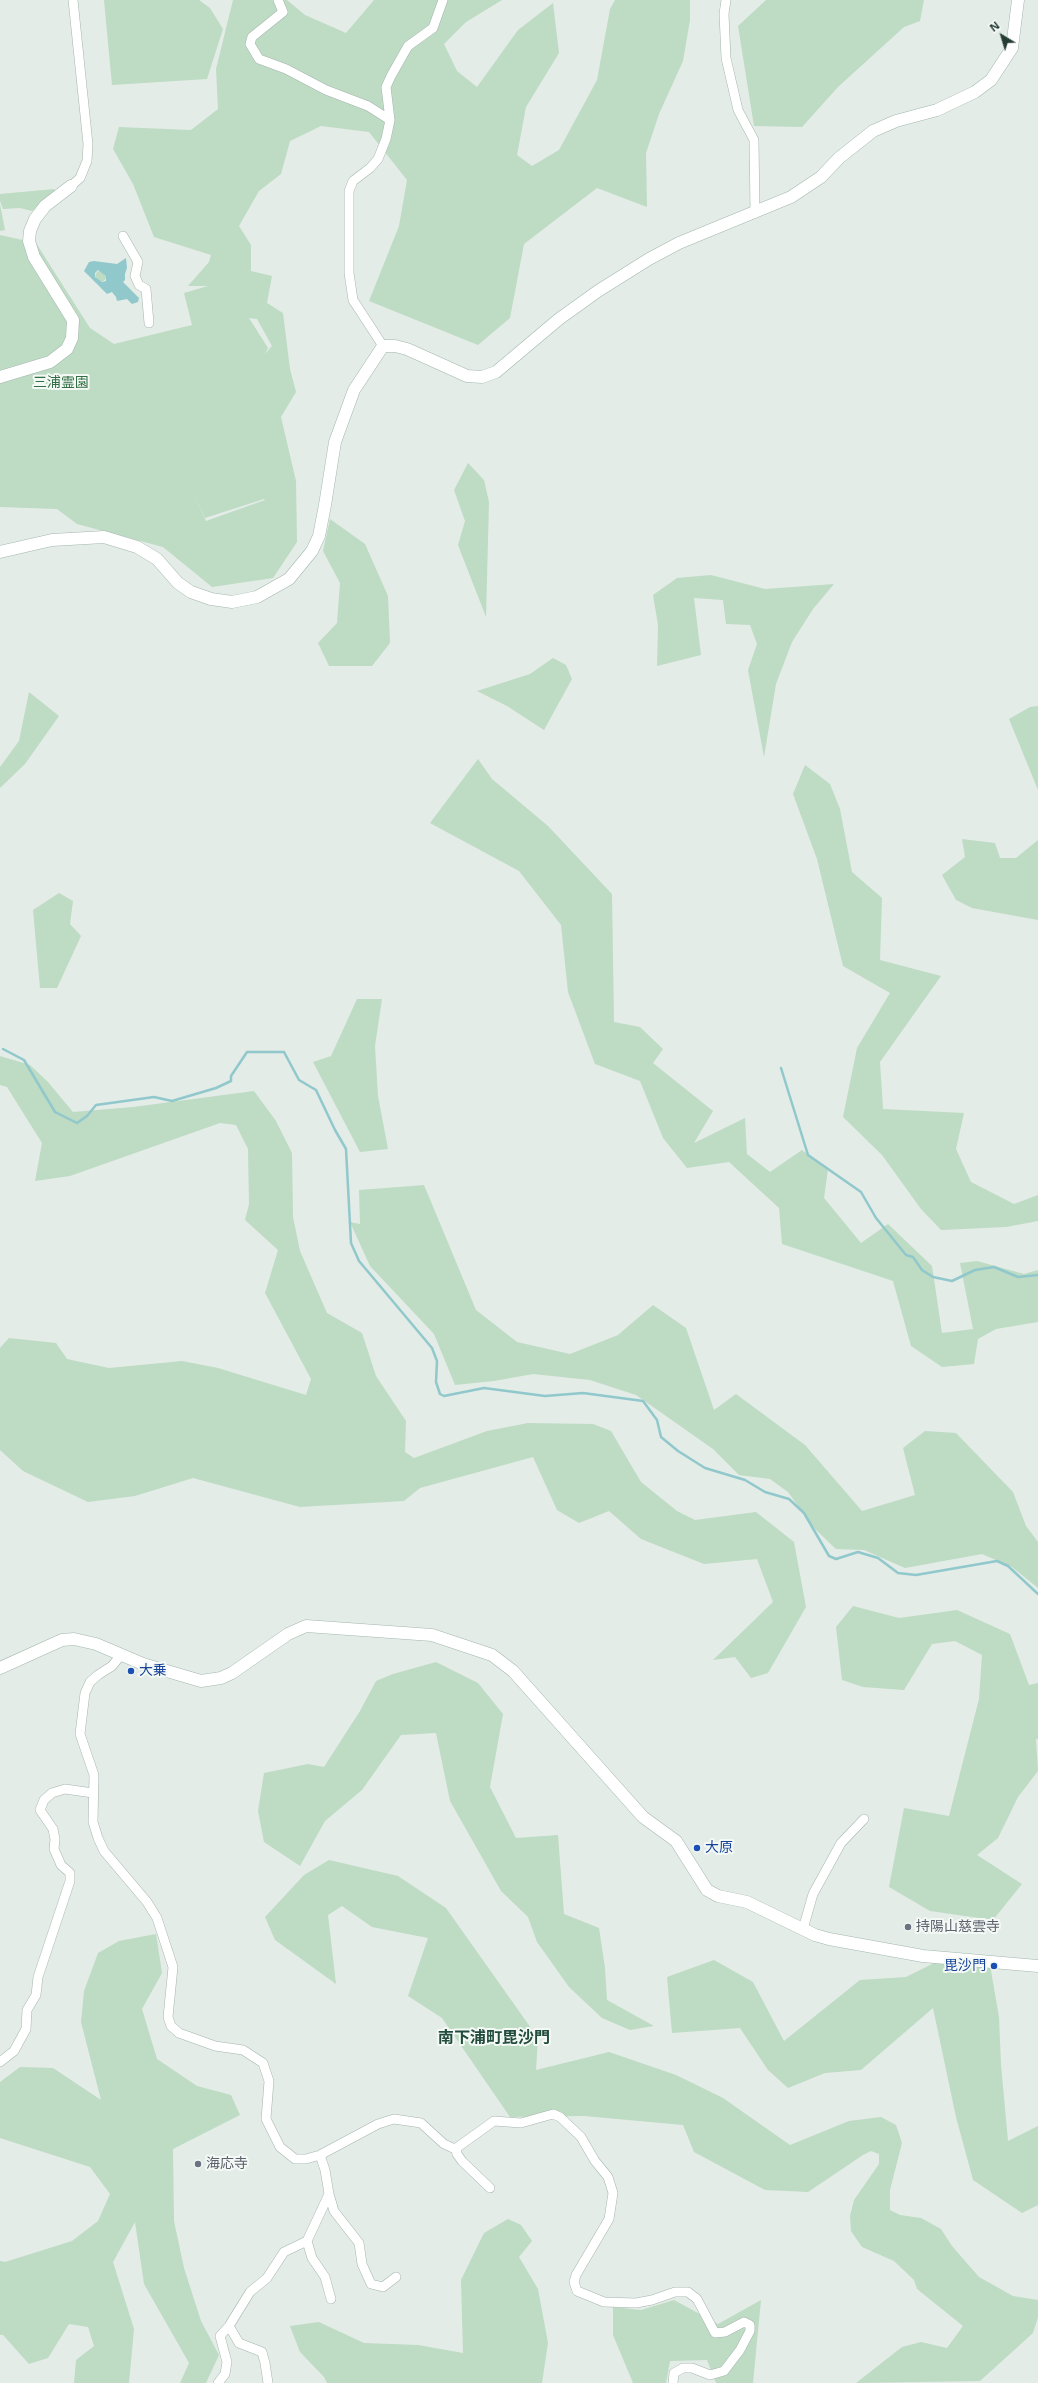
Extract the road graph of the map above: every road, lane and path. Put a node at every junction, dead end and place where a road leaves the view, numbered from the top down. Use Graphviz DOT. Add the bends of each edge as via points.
graph roads {
  1 [pos="73,0"];
  2 [pos="278,0"];
  3 [pos="443,0"];
  4 [pos="726,0"];
  5 [pos="1018,0"];
  6 [pos="390,120"];
  7 [pos="71,186"];
  8 [pos="755,213"];
  9 [pos="123,236"];
  10 [pos="149,323"];
  11 [pos="383,346"];
  12 [pos="0,377"];
  13 [pos="0,552"];
  14 [pos="121,1656"];
  15 [pos="0,1668"];
  16 [pos="93,1793"];
  17 [pos="864,1819"];
  18 [pos="803,1929"];
  19 [pos="1038,1966"];
  20 [pos="0,2062"];
  21 [pos="456,2149"];
  22 [pos="320,2155"];
  23 [pos="490,2188"];
  24 [pos="329,2194"];
  25 [pos="307,2241"];
  26 [pos="396,2277"];
  27 [pos="331,2299"];
  28 [pos="229,2326"];
  29 [pos="218,2383"];
  30 [pos="268,2383"];
  31 [pos="673,2383"];
  1 -- 7 [label="street" via="88,144 87,161 80,178"];
  2 -- 6 [label="street" via="283,12 252,37 250,44 260,59 286,69 326,90 368,106"];
  3 -- 6 [label="street" via="433,28 408,46 386,87"];
  4 -- 8 [label="street" via="726,58 738,110 754,140"];
  5 -- 8 [label="street" via="1012,48 991,80 961,100 873,131 803,190"];
  6 -- 11 [label="street" via="378,159 353,181 349,191 349,272 353,300"];
  7 -- 12 [label="street" via="44,206 35,219 29,242 34,258 73,320 72,338 67,349 50,362"];
  8 -- 11 [label="street" via="649,259 559,319 496,372 482,377 467,376 407,349"];
  9 -- 10 [label="street" via="138,262 134,276 139,285 146,288"];
  11 -- 13 [label="street" via="354,390 335,442 326,505 319,536 312,551 289,579 257,597 232,602 204,597 178,583 157,559 137,547 104,538 52,540"];
  14 -- 15 [label="street" via="86,1640 68,1639"];
  14 -- 16 [label="street" via="90,1682 85,1693 80,1734 93,1770"];
  14 -- 18 [label="street" via="184,1678 211,1681 232,1673 298,1629 316,1626 422,1633 492,1655 512,1671 643,1817 676,1841 707,1890 718,1896 747,1902"];
  16 -- 20 [label="street" via="65,1789 52,1793 44,1800 40,1810 52,1828 54,1849 61,1865 70,1873 70,1881 38,1977 36,1995 27,2010 26,2029 14,2051"];
  16 -- 22 [label="street" via="93,1822 104,1851 147,1902 157,1918 174,1967 168,2017 171,2026 183,2035 215,2046 244,2050 259,2060 265,2067 269,2081 265,2116 280,2147 295,2158 306,2159"];
  17 -- 18 [label="street" via="841,1843 813,1894"];
  18 -- 19 [label="street" via="829,1939 923,1956"];
  21 -- 22 [label="street" via="444,2144 426,2126 401,2119 378,2124"];
  21 -- 23 [label="street" via="456,2154 462,2161"];
  21 -- 31 [label="street" via="494,2121 520,2123 553,2114 578,2132 608,2177 613,2193 609,2219 576,2275 574,2282 577,2291 604,2302 636,2303 675,2292 688,2292 697,2299 715,2333 725,2332 744,2322 750,2325 750,2331 740,2350 724,2371 710,2375 692,2368 683,2368 674,2373"];
  22 -- 24 [label="street"];
  24 -- 25 [label="street"];
  24 -- 26 [label="street" via="334,2211 359,2243 362,2264 371,2284 382,2287"];
  25 -- 27 [label="street" via="312,2258 325,2277"];
  25 -- 28 [label="street" via="284,2252 267,2278 250,2292"];
  28 -- 29 [label="street" via="220,2336 227,2362 225,2374"];
  28 -- 30 [label="street" via="239,2343 262,2352"];
}
